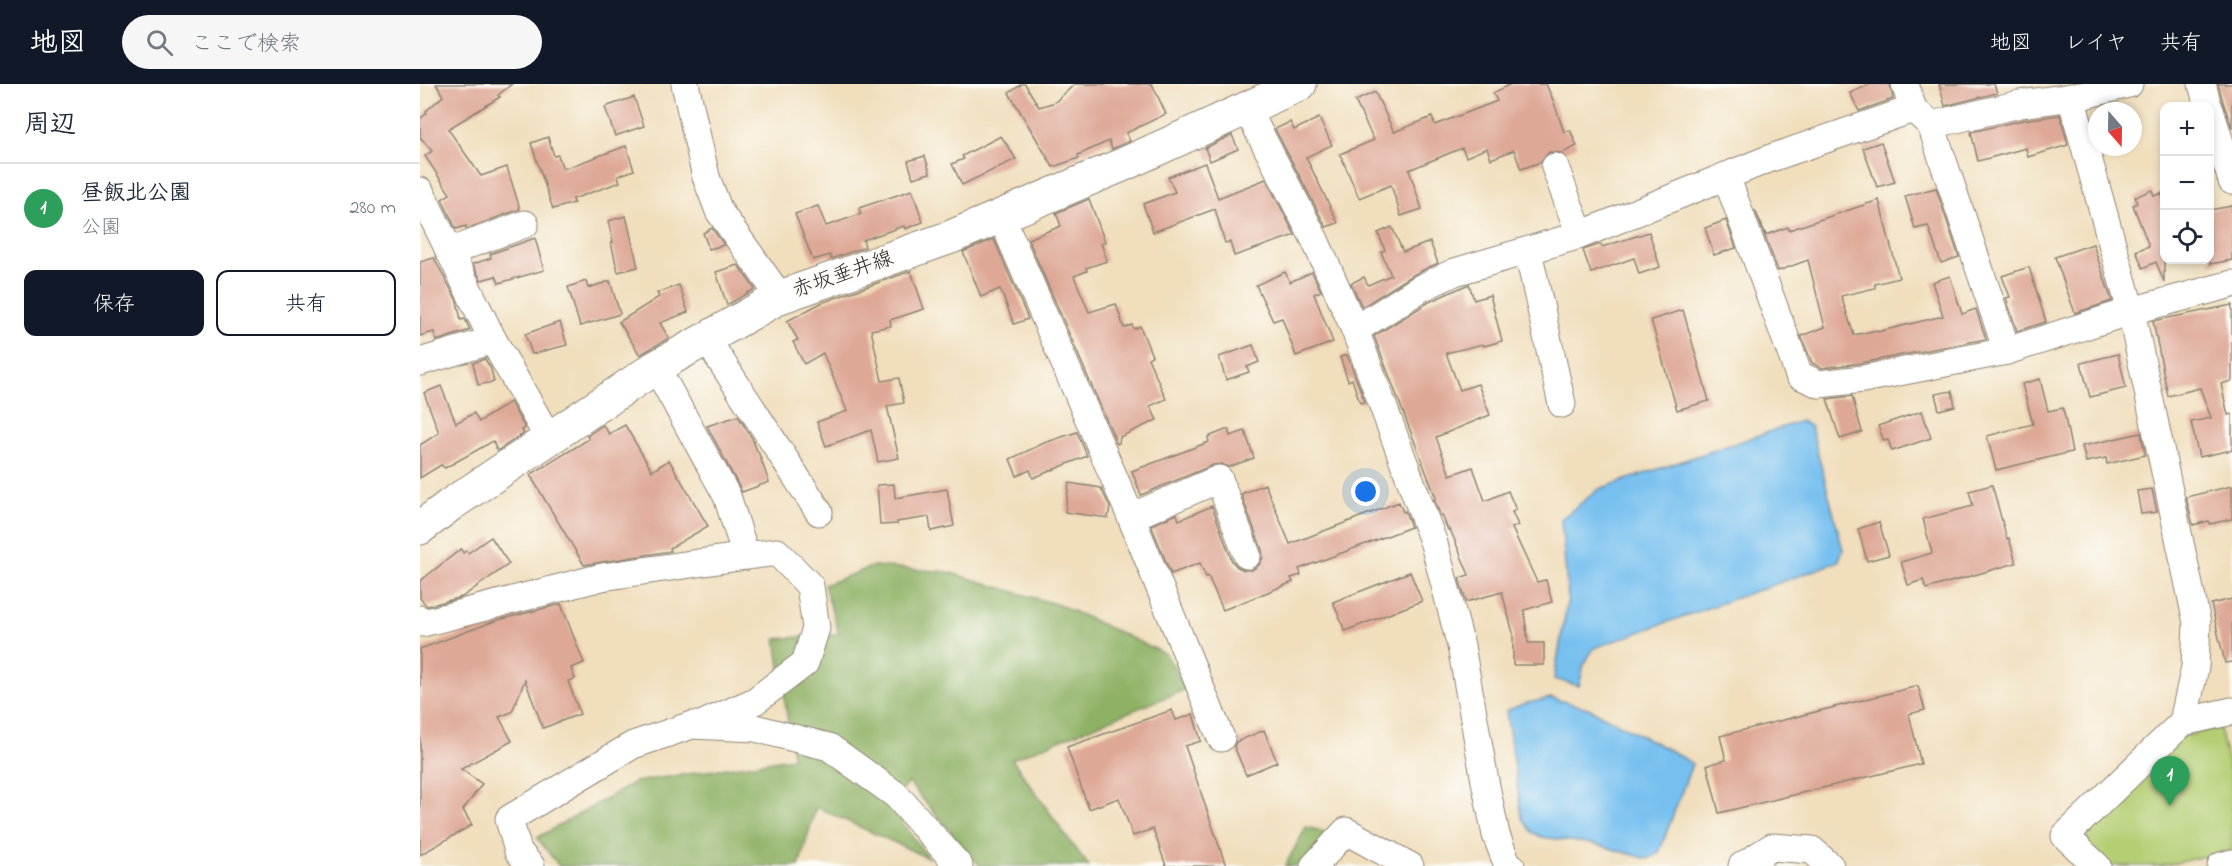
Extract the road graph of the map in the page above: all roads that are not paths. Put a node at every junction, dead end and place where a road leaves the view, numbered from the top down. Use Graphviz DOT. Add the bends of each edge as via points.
graph roads {
  1 [pos="685,84"];
  2 [pos="1300,84"];
  3 [pos="2129,84"];
  4 [pos="2202,84"];
  5 [pos="1258,97"];
  6 [pos="2071,98"];
  7 [pos="2207,102"];
  8 [pos="1916,106"];
  9 [pos="2214,124"];
  10 [pos="1555,167"];
  11 [pos="1726,176"];
  12 [pos="2232,181"];
  13 [pos="420,191"];
  14 [pos="1001,216"];
  15 [pos="525,224"];
  16 [pos="1580,235"];
  17 [pos="1528,251"];
  18 [pos="449,252"];
  19 [pos="2232,284"];
  20 [pos="780,297"];
  21 [pos="2131,310"];
  22 [pos="1355,330"];
  23 [pos="706,338"];
  24 [pos="494,340"];
  25 [pos="2007,351"];
  26 [pos="420,362"];
  27 [pos="656,367"];
  28 [pos="1562,404"];
  29 [pos="549,439"];
  30 [pos="819,512"];
  31 [pos="1131,517"];
  32 [pos="420,528"];
  33 [pos="1247,555"];
  34 [pos="746,556"];
  35 [pos="420,619"];
  36 [pos="2232,711"];
  37 [pos="2183,722"];
  38 [pos="698,726"];
  39 [pos="1221,738"];
  40 [pos="2232,863"];
  41 [pos="531,866"];
  42 [pos="959,866"];
  43 [pos="1314,866"];
  44 [pos="1410,866"];
  45 [pos="1508,866"];
  46 [pos="1742,866"];
  47 [pos="1830,866"];
  48 [pos="2097,866"];
  49 [pos="2221,866"];
  1 -- 20 [label="street" via="706,177 718,211"];
  2 -- 5 [label="main road, 赤坂垂井線"];
  3 -- 6 [label="street"];
  4 -- 7 [label="street"];
  5 -- 14 [label="main road, 赤坂垂井線" via="1122,165"];
  5 -- 22 [label="street"];
  6 -- 8 [label="street" via="2020,104"];
  6 -- 21 [label="street"];
  8 -- 11 [label="street"];
  8 -- 25 [label="street"];
  9 -- 12 [label="street"];
  10 -- 16 [label="street"];
  11 -- 16 [label="street"];
  11 -- 25 [label="street" via="1799,375 1818,384"];
  13 -- 18 [label="street"];
  14 -- 20 [label="main road, 赤坂垂井線"];
  14 -- 31 [label="street"];
  15 -- 18 [label="street"];
  16 -- 17 [label="street"];
  17 -- 22 [label="street" via="1455,272 1421,288"];
  17 -- 28 [label="street"];
  18 -- 24 [label="street"];
  19 -- 21 [label="street"];
  20 -- 23 [label="main road, 赤坂垂井線"];
  21 -- 25 [label="street"];
  21 -- 37 [label="street" via="2197,623 2195,667"];
  22 -- 45 [label="street" via="1434,544 1461,646 1496,835"];
  23 -- 27 [label="main road, 赤坂垂井線"];
  23 -- 30 [label="street"];
  24 -- 26 [label="street"];
  24 -- 29 [label="street"];
  27 -- 29 [label="main road, 赤坂垂井線"];
  27 -- 34 [label="street" via="727,496"];
  29 -- 32 [label="main road, 赤坂垂井線"];
  31 -- 33 [label="street" via="1219,479"];
  31 -- 39 [label="street"];
  34 -- 35 [label="street" via="602,577 423,623"];
  34 -- 38 [label="street" via="777,552 810,586 816,628 805,663 755,701"];
  36 -- 37 [label="street"];
  37 -- 48 [label="street" via="2065,836"];
  38 -- 41 [label="street" via="633,745 509,819 518,851"];
  38 -- 42 [label="street" via="755,728 829,747 896,795"];
  40 -- 49 [label="street"];
  43 -- 44 [label="street" via="1346,831"];
  46 -- 47 [label="street" via="1772,848 1812,850"];
}
